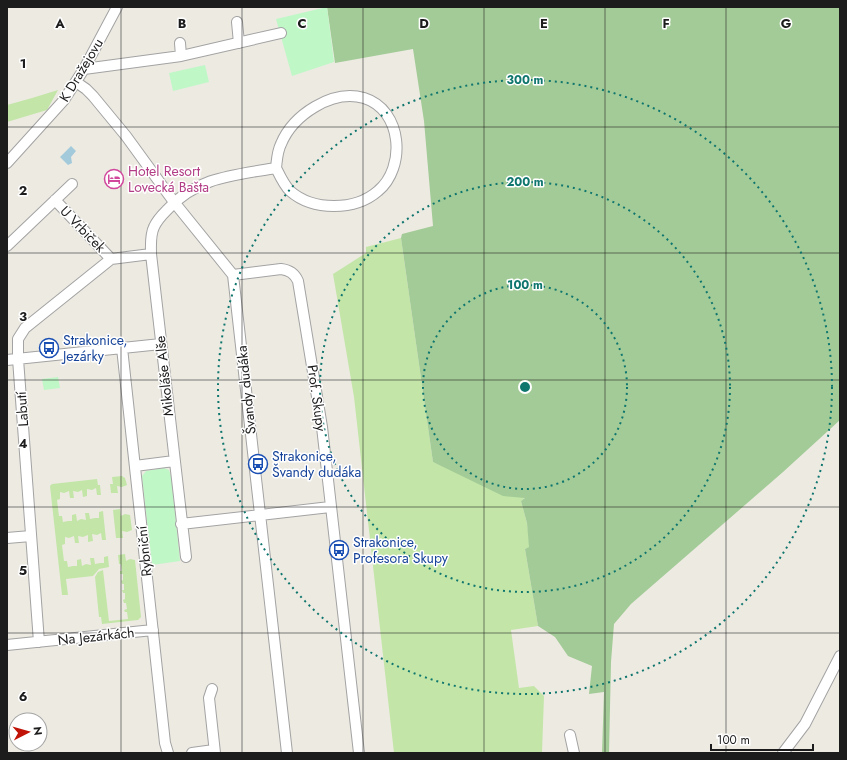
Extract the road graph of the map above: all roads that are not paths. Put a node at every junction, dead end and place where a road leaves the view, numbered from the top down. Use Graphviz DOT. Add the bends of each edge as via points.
graph roads {
  1 [pos="116,7"];
  2 [pos="237,22"];
  3 [pos="281,33"];
  4 [pos="180,44"];
  5 [pos="239,44"];
  6 [pos="181,56"];
  7 [pos="84,69"];
  8 [pos="76,82"];
  9 [pos="7,163"];
  10 [pos="276,168"];
  11 [pos="72,184"];
  12 [pos="55,200"];
  13 [pos="174,202"];
  14 [pos="7,246"];
  15 [pos="152,254"];
  16 [pos="111,258"];
  17 [pos="233,275"];
  18 [pos="161,344"];
  19 [pos="122,348"];
  20 [pos="18,359"];
  21 [pos="7,360"];
  22 [pos="174,462"];
  23 [pos="135,466"];
  24 [pos="330,507"];
  25 [pos="259,516"];
  26 [pos="182,524"];
  27 [pos="31,536"];
  28 [pos="7,538"];
  29 [pos="186,557"];
  30 [pos="153,630"];
  31 [pos="39,642"];
  32 [pos="7,645"];
  33 [pos="840,656"];
  34 [pos="212,689"];
  35 [pos="570,735"];
  36 [pos="214,752"];
  37 [pos="168,753"];
  38 [pos="192,753"];
  39 [pos="287,753"];
  40 [pos="359,753"];
  41 [pos="574,753"];
  42 [pos="783,753"];
  1 -- 7 [label="street, K Dražejovu"];
  2 -- 5 [label="street"];
  3 -- 5 [label="street"];
  4 -- 6 [label="street"];
  5 -- 6 [label="street"];
  6 -- 7 [label="street"];
  7 -- 8 [label="street, K Dražejovu"];
  8 -- 9 [label="street, K Dražejovu" via="55,111"];
  8 -- 13 [label="street" via="93,96 126,136"];
  10 -- 10 [label="street" via="277,155 289,130 309,110 318,105 336,98 363,98 373,101 392,122 397,140 395,159 386,182 378,191 355,204 334,206 302,198 290,191"];
  10 -- 13 [label="street, Mikoláše Alše" via="215,179 197,186"];
  11 -- 12 [label="street"];
  12 -- 14 [label="street"];
  12 -- 16 [label="street, U Vrbiček"];
  13 -- 15 [label="street, Mikoláše Alše" via="154,226 151,237"];
  13 -- 17 [label="street"];
  15 -- 16 [label="street"];
  15 -- 18 [label="street, Mikoláše Alše"];
  16 -- 20 [label="street, Labutí" via="25,328 18,338"];
  17 -- 24 [label="street, Prof. Skupy" via="281,268 293,273 298,281 322,427"];
  17 -- 25 [label="street, Švandy dudáka"];
  18 -- 19 [label="street"];
  18 -- 22 [label="street, Mikoláše Alše"];
  19 -- 20 [label="street"];
  19 -- 23 [label="street, Rybniční"];
  20 -- 21 [label="street"];
  20 -- 27 [label="street, Labutí"];
  22 -- 23 [label="street"];
  22 -- 26 [label="street, Mikoláše Alše"];
  23 -- 30 [label="street, Rybniční"];
  24 -- 25 [label="street"];
  24 -- 40 [label="street, Prof. Skupy"];
  25 -- 26 [label="street"];
  25 -- 39 [label="street, Švandy dudáka"];
  26 -- 29 [label="street, Mikoláše Alše"];
  27 -- 28 [label="street"];
  27 -- 31 [label="street, Labutí"];
  30 -- 31 [label="street, Na Jezárkách"];
  30 -- 37 [label="street, Rybniční"];
  31 -- 32 [label="street, Na Jezárkách"];
  33 -- 42 [label="street" via="805,724"];
  34 -- 36 [label="street" via="209,698"];
  35 -- 41 [label="street"];
  36 -- 38 [label="street"];
}
